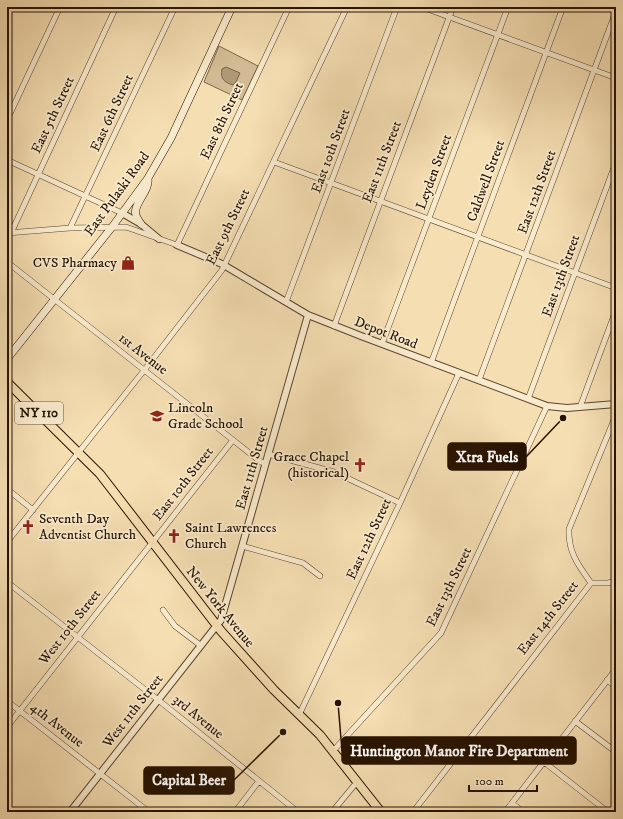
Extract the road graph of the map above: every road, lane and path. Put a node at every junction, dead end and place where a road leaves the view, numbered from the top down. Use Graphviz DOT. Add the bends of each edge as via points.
graph roads {
  1 [pos="60,7"];
  2 [pos="116,7"];
  3 [pos="175,7"];
  4 [pos="232,7"];
  5 [pos="289,7"];
  6 [pos="347,7"];
  7 [pos="397,7"];
  8 [pos="422,7"];
  9 [pos="453,7"];
  10 [pos="508,7"];
  11 [pos="563,7"];
  12 [pos="616,11"];
  13 [pos="449,16"];
  14 [pos="498,34"];
  15 [pos="546,52"];
  16 [pos="594,70"];
  17 [pos="616,78"];
  18 [pos="7,120"];
  19 [pos="7,160"];
  20 [pos="274,162"];
  21 [pos="616,162"];
  22 [pos="38,174"];
  23 [pos="148,178"];
  24 [pos="332,183"];
  25 [pos="85,197"];
  26 [pos="380,201"];
  27 [pos="122,213"];
  28 [pos="429,219"];
  29 [pos="141,224"];
  30 [pos="112,227"];
  31 [pos="70,228"];
  32 [pos="9,233"];
  33 [pos="478,237"];
  34 [pos="160,239"];
  35 [pos="177,245"];
  36 [pos="526,254"];
  37 [pos="7,262"];
  38 [pos="224,265"];
  39 [pos="575,273"];
  40 [pos="616,288"];
  41 [pos="54,299"];
  42 [pos="286,302"];
  43 [pos="616,310"];
  44 [pos="308,315"];
  45 [pos="334,326"];
  46 [pos="382,344"];
  47 [pos="7,359"];
  48 [pos="431,363"];
  49 [pos="144,370"];
  50 [pos="459,373"];
  51 [pos="479,380"];
  52 [pos="7,382"];
  53 [pos="528,399"];
  54 [pos="616,404"];
  55 [pos="547,406"];
  56 [pos="580,407"];
  57 [pos="616,415"];
  58 [pos="233,440"];
  59 [pos="78,453"];
  60 [pos="268,454"];
  61 [pos="265,463"];
  62 [pos="7,489"];
  63 [pos="400,503"];
  64 [pos="33,510"];
  65 [pos="7,542"];
  66 [pos="152,543"];
  67 [pos="242,546"];
  68 [pos="320,576"];
  69 [pos="616,581"];
  70 [pos="7,582"];
  71 [pos="591,583"];
  72 [pos="164,610"];
  73 [pos="216,625"];
  74 [pos="78,637"];
  75 [pos="200,645"];
  76 [pos="616,669"];
  77 [pos="607,680"];
  78 [pos="616,687"];
  79 [pos="157,699"];
  80 [pos="7,701"];
  81 [pos="20,711"];
  82 [pos="299,715"];
  83 [pos="575,721"];
  84 [pos="7,727"];
  85 [pos="333,751"];
  86 [pos="616,752"];
  87 [pos="544,762"];
  88 [pos="100,774"];
  89 [pos="259,781"];
  90 [pos="357,782"];
  91 [pos="512,803"];
  92 [pos="70,812"];
  93 [pos="149,812"];
  94 [pos="235,812"];
  95 [pos="298,812"];
  96 [pos="332,812"];
  97 [pos="381,812"];
  98 [pos="413,812"];
  99 [pos="505,812"];
  100 [pos="523,812"];
  101 [pos="608,812"];
  1 -- 18 [label="street"];
  2 -- 22 [label="street, East 5th Street"];
  3 -- 25 [label="street, East 6th Street"];
  4 -- 23 [label="main road, East Pulaski Road" via="171,138"];
  5 -- 35 [label="street, East 8th Street"];
  6 -- 20 [label="street, East 9th Street"];
  7 -- 24 [label="street, East 10th Street"];
  8 -- 13 [label="street"];
  9 -- 13 [label="street, East 11th Street"];
  10 -- 14 [label="street, Leyden Street"];
  11 -- 15 [label="street, Caldwell Street"];
  12 -- 16 [label="street, East 12th Street"];
  13 -- 14 [label="street"];
  13 -- 26 [label="street, East 11th Street"];
  14 -- 15 [label="street"];
  14 -- 28 [label="street, Leyden Street"];
  15 -- 16 [label="street"];
  15 -- 33 [label="street, Caldwell Street"];
  16 -- 17 [label="street"];
  16 -- 36 [label="street, East 12th Street"];
  19 -- 22 [label="street"];
  20 -- 24 [label="street"];
  20 -- 38 [label="street, East 9th Street"];
  21 -- 39 [label="street, East 13th Street"];
  22 -- 25 [label="street"];
  22 -- 32 [label="street, East 5th Street"];
  23 -- 27 [label="main road, East Pulaski Road"];
  23 -- 29 [label="main road" via="149,184 135,211"];
  24 -- 26 [label="street"];
  24 -- 42 [label="street, East 10th Street"];
  25 -- 27 [label="street"];
  25 -- 31 [label="street, East 6th Street"];
  26 -- 28 [label="street"];
  26 -- 45 [label="street, East 11th Street"];
  27 -- 29 [label="street, Depot Road"];
  27 -- 30 [label="main road, East Pulaski Road"];
  28 -- 33 [label="street"];
  28 -- 46 [label="street, Leyden Street"];
  29 -- 34 [label="street, Depot Road"];
  30 -- 31 [label="street, Depot Road"];
  30 -- 34 [label="street, Depot Road" via="126,227"];
  30 -- 41 [label="main road, East Pulaski Road"];
  31 -- 32 [label="street, Depot Road"];
  33 -- 36 [label="street"];
  33 -- 48 [label="street, Caldwell Street"];
  34 -- 35 [label="street, Depot Road"];
  35 -- 38 [label="street, Depot Road"];
  36 -- 39 [label="street"];
  36 -- 51 [label="street, East 12th Street"];
  37 -- 41 [label="street, 1st Avenue"];
  38 -- 42 [label="street, Depot Road"];
  38 -- 49 [label="street, East 9th Street"];
  39 -- 40 [label="street"];
  39 -- 53 [label="street, East 13th Street"];
  41 -- 47 [label="main road, East Pulaski Road"];
  41 -- 49 [label="street, 1st Avenue"];
  42 -- 44 [label="street, Depot Road"];
  43 -- 56 [label="street"];
  44 -- 45 [label="street, Depot Road"];
  44 -- 60 [label="street, East 11th Street"];
  45 -- 46 [label="street, Depot Road"];
  46 -- 48 [label="street, Depot Road"];
  48 -- 50 [label="street, Depot Road"];
  49 -- 58 [label="street, 1st Avenue"];
  49 -- 59 [label="street, East 9th Street"];
  50 -- 51 [label="street, Depot Road"];
  50 -- 63 [label="street, East 12th Street"];
  51 -- 53 [label="street, Depot Road"];
  52 -- 59 [label="main road, New York Avenue / NY 110"];
  53 -- 55 [label="street, Depot Road"];
  54 -- 56 [label="street, Depot Road"];
  55 -- 56 [label="street, Depot Road"];
  55 -- 85 [label="street, East 13th Street" via="441,633"];
  57 -- 71 [label="street, East 14th Street" via="570,529 569,540 574,558"];
  58 -- 61 [label="street, 1st Avenue"];
  58 -- 66 [label="street, East 10th Street"];
  59 -- 64 [label="street, East 9th Street"];
  59 -- 66 [label="main road, New York Avenue / NY 110" via="100,474"];
  60 -- 61 [label="street, East 11th Street"];
  60 -- 63 [label="street" via="334,472"];
  61 -- 67 [label="street, East 11th Street"];
  62 -- 64 [label="street"];
  63 -- 82 [label="street, East 12th Street"];
  64 -- 65 [label="street, East 9th Street"];
  66 -- 73 [label="main road, New York Avenue / NY 110"];
  66 -- 74 [label="street, West 10th Street"];
  67 -- 68 [label="street" via="303,563"];
  67 -- 73 [label="street, East 11th Street" via="222,616"];
  69 -- 71 [label="street"];
  70 -- 74 [label="street, 3rd Avenue"];
  71 -- 98 [label="street, East 14th Street"];
  72 -- 75 [label="street" via="175,626"];
  73 -- 75 [label="street, West 11th Street"];
  73 -- 82 [label="main road, New York Avenue / NY 110"];
  74 -- 79 [label="street, 3rd Avenue"];
  74 -- 81 [label="street, West 10th Street"];
  75 -- 79 [label="street, West 11th Street"];
  76 -- 77 [label="street"];
  77 -- 78 [label="street"];
  77 -- 83 [label="street"];
  79 -- 88 [label="street, West 11th Street"];
  79 -- 89 [label="street, 3rd Avenue"];
  80 -- 81 [label="street, 4th Avenue"];
  81 -- 84 [label="street, West 10th Street"];
  81 -- 88 [label="street, 4th Avenue"];
  82 -- 85 [label="main road, New York Avenue / NY 110"];
  83 -- 86 [label="street"];
  83 -- 87 [label="street"];
  85 -- 90 [label="main road, New York Avenue / NY 110"];
  87 -- 91 [label="street"];
  87 -- 101 [label="street"];
  88 -- 92 [label="street, West 11th Street"];
  88 -- 93 [label="street, 4th Avenue"];
  89 -- 94 [label="street"];
  89 -- 95 [label="street, 3rd Avenue"];
  90 -- 96 [label="street"];
  90 -- 97 [label="main road, New York Avenue / NY 110"];
  91 -- 99 [label="street"];
  91 -- 100 [label="street"];
}
